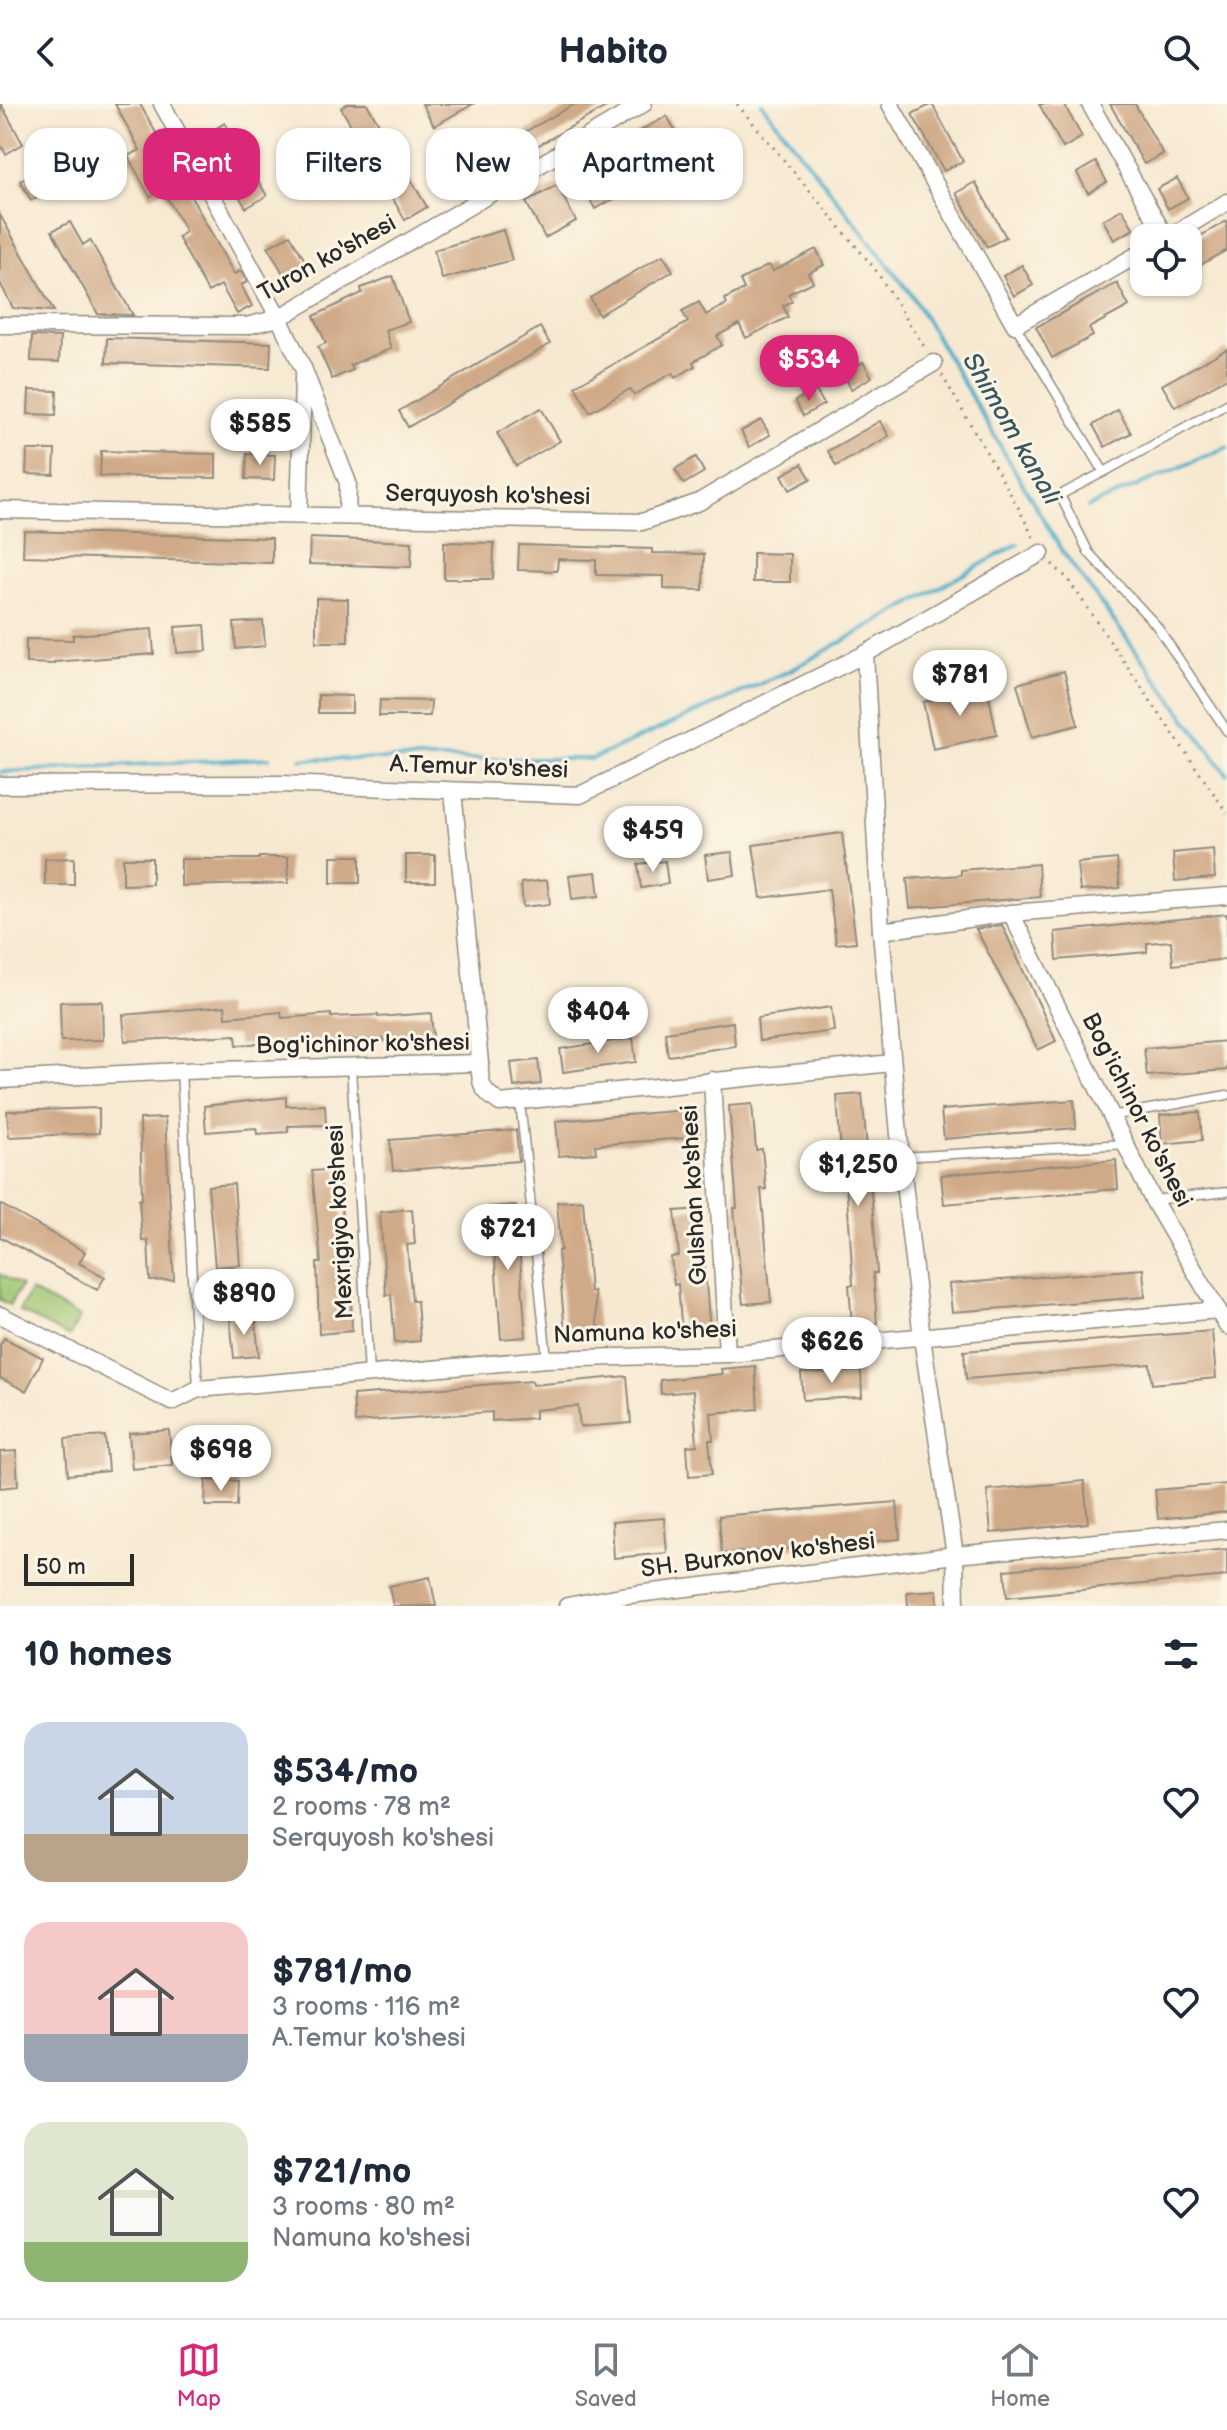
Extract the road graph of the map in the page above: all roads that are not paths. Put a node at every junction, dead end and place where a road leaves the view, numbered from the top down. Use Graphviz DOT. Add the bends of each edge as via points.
graph roads {
  1 [pos="162,104"];
  2 [pos="643,104"];
  3 [pos="890,104"];
  4 [pos="1090,104"];
  5 [pos="1227,202"];
  6 [pos="1159,224"];
  7 [pos="1190,224"];
  8 [pos="1130,259"];
  9 [pos="279,318"];
  10 [pos="0,325"];
  11 [pos="1015,325"];
  12 [pos="934,363"];
  13 [pos="303,368"];
  14 [pos="1227,404"];
  15 [pos="1104,472"];
  16 [pos="0,510"];
  17 [pos="299,515"];
  18 [pos="347,516"];
  19 [pos="1041,553"];
  20 [pos="865,654"];
  21 [pos="1227,731"];
  22 [pos="0,785"];
  23 [pos="453,791"];
  24 [pos="1227,896"];
  25 [pos="1011,913"];
  26 [pos="881,931"];
  27 [pos="480,1063"];
  28 [pos="892,1063"];
  29 [pos="351,1067"];
  30 [pos="181,1071"];
  31 [pos="0,1080"];
  32 [pos="712,1080"];
  33 [pos="1227,1095"];
  34 [pos="520,1101"];
  35 [pos="1111,1116"];
  36 [pos="1127,1144"];
  37 [pos="901,1157"];
  38 [pos="1227,1192"];
  39 [pos="1153,1200"];
  40 [pos="1218,1310"];
  41 [pos="0,1315"];
  42 [pos="1227,1326"];
  43 [pos="922,1338"];
  44 [pos="727,1354"];
  45 [pos="547,1359"];
  46 [pos="369,1375"];
  47 [pos="198,1389"];
  48 [pos="1227,1530"];
  49 [pos="955,1555"];
  50 [pos="621,1601"];
  51 [pos="567,1606"];
  52 [pos="956,1606"];
  1 -- 9 [label="street"];
  2 -- 9 [label="street, Turon ko'shesi"];
  3 -- 11 [label="street"];
  4 -- 6 [label="street"];
  5 -- 7 [label="street"];
  8 -- 11 [label="street"];
  9 -- 10 [label="street, Turon ko'shesi" via="246,326"];
  9 -- 13 [label="street"];
  11 -- 15 [label="lane"];
  12 -- 18 [label="street, Serquyosh ko'shesi" via="699,502 642,522"];
  13 -- 17 [label="street"];
  13 -- 18 [label="street" via="348,483"];
  14 -- 15 [label="lane"];
  15 -- 21 [label="lane" via="1060,495 1089,553 1156,625"];
  16 -- 17 [label="street, Serquyosh ko'shesi"];
  17 -- 18 [label="street, Serquyosh ko'shesi"];
  19 -- 20 [label="street, A.Temur ko'shesi"];
  20 -- 23 [label="street, A.Temur ko'shesi" via="580,795"];
  20 -- 26 [label="street"];
  22 -- 23 [label="street, A.Temur ko'shesi" via="281,784"];
  23 -- 27 [label="street"];
  24 -- 25 [label="street"];
  25 -- 26 [label="street"];
  25 -- 35 [label="street, Bog'ichinor ko'shesi"];
  26 -- 28 [label="street"];
  27 -- 29 [label="street, Bog'ichinor ko'shesi"];
  27 -- 34 [label="street, Bog'ichinor ko'shesi" via="479,1083 486,1094 500,1103"];
  28 -- 32 [label="street, Bog'ichinor ko'shesi"];
  28 -- 37 [label="street"];
  29 -- 30 [label="street, Bog'ichinor ko'shesi"];
  29 -- 46 [label="lane, Mexrigiyo ko'shesi"];
  30 -- 31 [label="street, Bog'ichinor ko'shesi"];
  30 -- 47 [label="lane"];
  32 -- 34 [label="street, Bog'ichinor ko'shesi"];
  32 -- 44 [label="street, Gulshan ko'shesi"];
  33 -- 35 [label="lane"];
  34 -- 45 [label="lane"];
  35 -- 36 [label="street, Bog'ichinor ko'shesi"];
  36 -- 37 [label="lane"];
  36 -- 39 [label="street, Bog'ichinor ko'shesi"];
  37 -- 43 [label="street"];
  38 -- 39 [label="lane"];
  39 -- 40 [label="street, Bog'ichinor ko'shesi"];
  40 -- 42 [label="street, Bog'ichinor ko'shesi"];
  40 -- 43 [label="street, Namuna ko'shesi"];
  41 -- 47 [label="street, Namuna ko'shesi" via="172,1402"];
  43 -- 44 [label="street, Namuna ko'shesi"];
  43 -- 49 [label="street"];
  44 -- 45 [label="street, Namuna ko'shesi"];
  45 -- 46 [label="street, Namuna ko'shesi"];
  46 -- 47 [label="street, Namuna ko'shesi"];
  48 -- 49 [label="street, SH. Burxonov ko'shesi"];
  49 -- 50 [label="street, SH. Burxonov ko'shesi"];
  49 -- 52 [label="street"];
  50 -- 51 [label="street, SH. Burxonov ko'shesi"];
}
